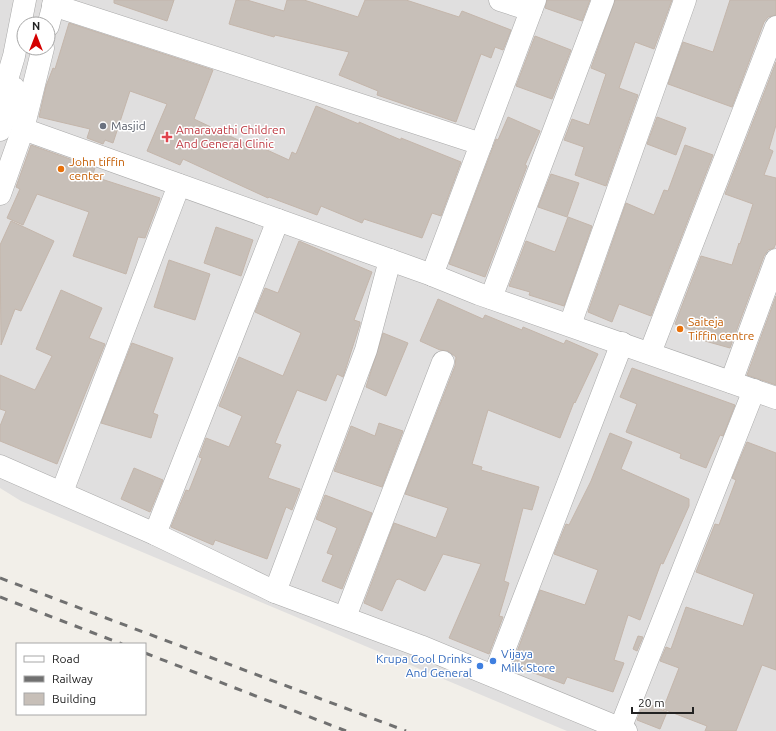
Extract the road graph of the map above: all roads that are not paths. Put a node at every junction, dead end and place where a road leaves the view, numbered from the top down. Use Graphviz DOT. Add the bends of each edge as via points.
graph roads {
  1 [pos="25,0"];
  2 [pos="500,0"];
  3 [pos="603,0"];
  4 [pos="685,0"];
  5 [pos="54,2"];
  6 [pos="533,5"];
  7 [pos="47,16"];
  8 [pos="50,16"];
  9 [pos="776,27"];
  10 [pos="25,56"];
  11 [pos="41,56"];
  12 [pos="0,62"];
  13 [pos="0,103"];
  14 [pos="23,129"];
  15 [pos="0,130"];
  16 [pos="481,144"];
  17 [pos="179,185"];
  18 [pos="0,194"];
  19 [pos="278,220"];
  20 [pos="390,260"];
  21 [pos="776,260"];
  22 [pos="432,275"];
  23 [pos="491,298"];
  24 [pos="570,325"];
  25 [pos="622,343"];
  26 [pos="650,352"];
  27 [pos="443,362"];
  28 [pos="730,382"];
  29 [pos="754,390"];
  30 [pos="776,398"];
  31 [pos="0,466"];
  32 [pos="62,492"];
  33 [pos="155,534"];
  34 [pos="275,592"];
  35 [pos="345,617"];
  36 [pos="494,676"];
  37 [pos="623,730"];
  1 -- 12 [label="street"];
  1 -- 13 [label="street" via="14,56"];
  2 -- 6 [label="street"];
  3 -- 23 [label="street"];
  4 -- 24 [label="street"];
  5 -- 7 [label="street"];
  5 -- 8 [label="street"];
  5 -- 16 [label="street"];
  6 -- 16 [label="street"];
  9 -- 26 [label="street"];
  10 -- 15 [label="street"];
  11 -- 14 [label="street"];
  14 -- 17 [label="street"];
  14 -- 18 [label="street"];
  16 -- 22 [label="street"];
  17 -- 19 [label="street"];
  17 -- 32 [label="street"];
  19 -- 20 [label="street"];
  19 -- 33 [label="street"];
  20 -- 22 [label="street"];
  20 -- 34 [label="street" via="366,350"];
  21 -- 28 [label="street"];
  22 -- 23 [label="street"];
  23 -- 24 [label="street"];
  24 -- 25 [label="street"];
  25 -- 26 [label="street"];
  25 -- 36 [label="street"];
  26 -- 28 [label="street"];
  27 -- 35 [label="street"];
  28 -- 29 [label="street"];
  29 -- 30 [label="street"];
  29 -- 37 [label="street"];
  31 -- 32 [label="street"];
  32 -- 33 [label="street"];
  33 -- 34 [label="street"];
  34 -- 35 [label="street"];
  35 -- 36 [label="street"];
  36 -- 37 [label="street"];
}
